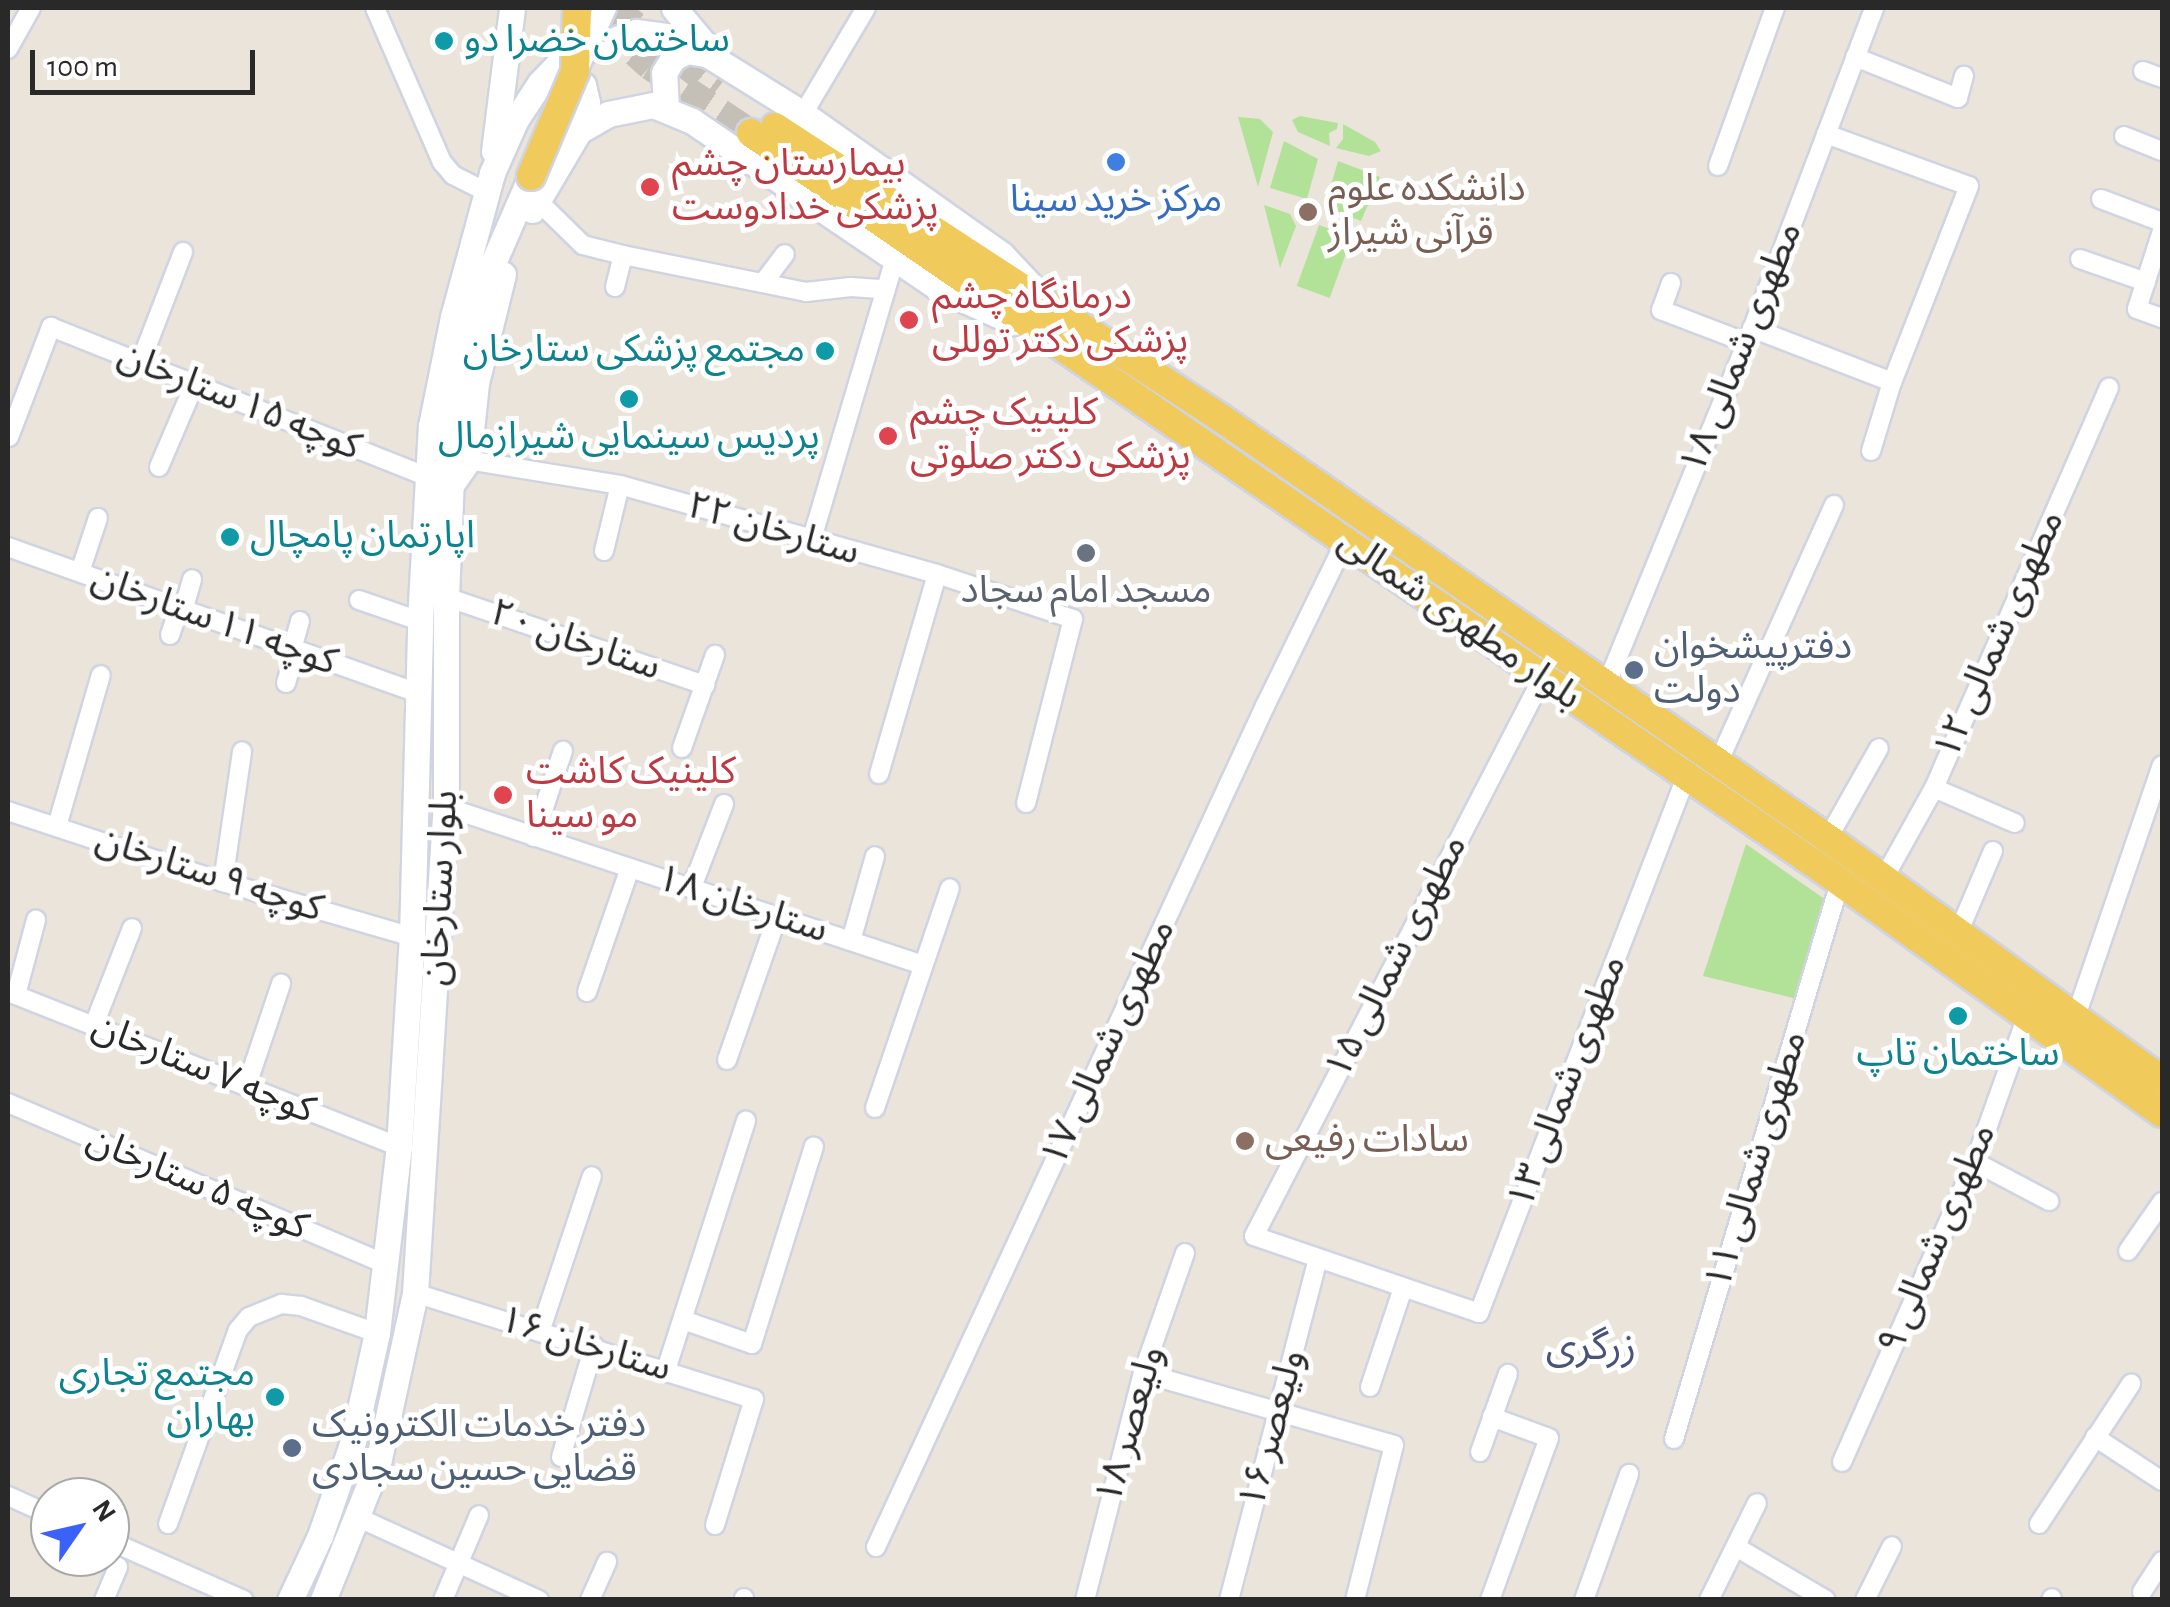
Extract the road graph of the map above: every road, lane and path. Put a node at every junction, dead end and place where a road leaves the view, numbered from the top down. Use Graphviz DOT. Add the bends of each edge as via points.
graph roads {
  1 [pos="32,8"];
  2 [pos="375,8"];
  3 [pos="512,8"];
  4 [pos="577,8"];
  5 [pos="605,8"];
  6 [pos="674,8"];
  7 [pos="866,8"];
  8 [pos="1775,8"];
  9 [pos="1874,8"];
  10 [pos="8,49"];
  11 [pos="715,56"];
  12 [pos="1855,57"];
  13 [pos="2143,71"];
  14 [pos="575,72"];
  15 [pos="1964,76"];
  16 [pos="2162,78"];
  17 [pos="536,92"];
  18 [pos="666,108"];
  19 [pos="804,114"];
  20 [pos="755,125"];
  21 [pos="579,131"];
  22 [pos="1826,134"];
  23 [pos="2124,136"];
  24 [pos="2162,151"];
  25 [pos="1718,166"];
  26 [pos="489,182"];
  27 [pos="534,188"];
  28 [pos="2101,199"];
  29 [pos="2162,222"];
  30 [pos="2162,231"];
  31 [pos="183,252"];
  32 [pos="785,254"];
  33 [pos="623,256"];
  34 [pos="2080,259"];
  35 [pos="894,262"];
  36 [pos="2146,282"];
  37 [pos="763,283"];
  38 [pos="1670,284"];
  39 [pos="616,287"];
  40 [pos="883,290"];
  41 [pos="2162,318"];
  42 [pos="1049,322"];
  43 [pos="1749,336"];
  44 [pos="141,362"];
  45 [pos="1892,382"];
  46 [pos="195,383"];
  47 [pos="2109,388"];
  48 [pos="9,437"];
  49 [pos="1871,451"];
  50 [pos="468,460"];
  51 [pos="159,467"];
  52 [pos="438,483"];
  53 [pos="620,486"];
  54 [pos="1834,505"];
  55 [pos="98,518"];
  56 [pos="1346,540"];
  57 [pos="811,542"];
  58 [pos="8,546"];
  59 [pos="604,551"];
  60 [pos="80,572"];
  61 [pos="937,574"];
  62 [pos="192,579"];
  63 [pos="446,597"];
  64 [pos="359,600"];
  65 [pos="181,610"];
  66 [pos="420,621"];
  67 [pos="300,622"];
  68 [pos="170,634"];
  69 [pos="294,650"];
  70 [pos="715,656"];
  71 [pos="101,675"];
  72 [pos="1542,679"];
  73 [pos="286,683"];
  74 [pos="705,685"];
  75 [pos="1606,686"];
  76 [pos="421,694"];
  77 [pos="682,748"];
  78 [pos="1879,748"];
  79 [pos="242,750"];
  80 [pos="563,752"];
  81 [pos="1718,763"];
  82 [pos="2162,765"];
  83 [pos="880,774"];
  84 [pos="1686,777"];
  85 [pos="1934,788"];
  86 [pos="1026,803"];
  87 [pos="724,804"];
  88 [pos="446,807"];
  89 [pos="8,811"];
  90 [pos="2014,823"];
  91 [pos="57,826"];
  92 [pos="534,836"];
  93 [pos="1828,838"];
  94 [pos="1993,851"];
  95 [pos="875,856"];
  96 [pos="630,868"];
  97 [pos="1884,878"];
  98 [pos="223,882"];
  99 [pos="1840,882"];
  100 [pos="692,887"];
  101 [pos="950,888"];
  102 [pos="777,917"];
  103 [pos="36,920"];
  104 [pos="132,928"];
  105 [pos="1959,931"];
  106 [pos="412,937"];
  107 [pos="851,941"];
  108 [pos="923,965"];
  109 [pos="281,984"];
  110 [pos="587,992"];
  111 [pos="12,993"];
  112 [pos="2028,1012"];
  113 [pos="2076,1016"];
  114 [pos="94,1025"];
  115 [pos="727,1060"];
  116 [pos="2162,1080"];
  117 [pos="246,1085"];
  118 [pos="8,1104"];
  119 [pos="874,1108"];
  120 [pos="2162,1113"];
  121 [pos="746,1120"];
  122 [pos="814,1146"];
  123 [pos="399,1147"];
  124 [pos="1974,1162"];
  125 [pos="592,1176"];
  126 [pos="2049,1201"];
  127 [pos="2162,1202"];
  128 [pos="2128,1251"];
  129 [pos="1185,1253"];
  130 [pos="1318,1258"];
  131 [pos="387,1265"];
  132 [pos="1403,1288"];
  133 [pos="415,1293"];
  134 [pos="683,1320"];
  135 [pos="540,1332"];
  136 [pos="377,1333"];
  137 [pos="594,1346"];
  138 [pos="666,1370"];
  139 [pos="1143,1374"];
  140 [pos="1508,1374"];
  141 [pos="2131,1384"];
  142 [pos="1370,1387"];
  143 [pos="1276,1412"];
  144 [pos="1492,1418"];
  145 [pos="2095,1436"];
  146 [pos="1674,1439"];
  147 [pos="1480,1452"];
  148 [pos="560,1457"];
  149 [pos="1842,1462"];
  150 [pos="1629,1474"];
  151 [pos="2162,1481"];
  152 [pos="1757,1503"];
  153 [pos="479,1515"];
  154 [pos="359,1518"];
  155 [pos="168,1524"];
  156 [pos="715,1524"];
  157 [pos="2039,1524"];
  158 [pos="1892,1546"];
  159 [pos="876,1547"];
  160 [pos="1736,1547"];
  161 [pos="130,1550"];
  162 [pos="2162,1561"];
  163 [pos="460,1562"];
  164 [pos="607,1562"];
  165 [pos="114,1577"];
  166 [pos="2142,1592"];
  167 [pos="104,1600"];
  168 [pos="244,1600"];
  169 [pos="290,1600"];
  170 [pos="324,1600"];
  171 [pos="442,1600"];
  172 [pos="539,1600"];
  173 [pos="590,1600"];
  174 [pos="1085,1600"];
  175 [pos="1229,1600"];
  176 [pos="1355,1600"];
  177 [pos="1490,1600"];
  178 [pos="1584,1600"];
  179 [pos="1709,1600"];
  180 [pos="1826,1600"];
  181 [pos="1865,1600"];
  1 -- 10 [label="street"];
  2 -- 26 [label="street" via="442,162 453,175"];
  3 -- 26 [label="main road"];
  4 -- 14 [label="main road, bridge"];
  5 -- 14 [label="street, bridge"];
  6 -- 11 [label="main road"];
  7 -- 19 [label="street"];
  8 -- 25 [label="street"];
  9 -- 12 [label="street, ۱۸ مطهری شمالی"];
  11 -- 17 [label="main road" via="681,38 636,32 564,58"];
  11 -- 18 [label="main road" via="687,51 673,58 664,73"];
  11 -- 19 [label="main road"];
  12 -- 15 [label="street" via="1958,98"];
  12 -- 22 [label="street, ۱۸ مطهری شمالی"];
  13 -- 16 [label="street"];
  14 -- 27 [label="main road, bridge"];
  17 -- 21 [label="main road" via="562,75 583,85"];
  17 -- 26 [label="main road" via="515,121"];
  18 -- 21 [label="main road" via="625,109"];
  18 -- 35 [label="main road"];
  19 -- 42 [label="main road" via="1002,255"];
  20 -- 42 [label="main road, بلوار مطهرى شمالى"];
  21 -- 27 [label="main road"];
  22 -- 43 [label="street, ۱۸ مطهری شمالی"];
  22 -- 45 [label="street" via="1970,186"];
  23 -- 24 [label="street"];
  26 -- 52 [label="main road, بلوار ستارخان" via="438,382"];
  27 -- 33 [label="street" via="583,245"];
  27 -- 50 [label="main road" via="496,298 476,382"];
  27 -- 52 [label="main road, بلوار ستارخان" via="478,300"];
  28 -- 29 [label="street"];
  30 -- 36 [label="street"];
  31 -- 44 [label="street"];
  32 -- 37 [label="street"];
  33 -- 37 [label="street"];
  33 -- 39 [label="street"];
  34 -- 36 [label="street"];
  35 -- 40 [label="street"];
  35 -- 42 [label="main road" via="942,290"];
  36 -- 41 [label="street" via="2136,309"];
  37 -- 40 [label="street" via="806,292"];
  38 -- 43 [label="street" via="1661,310"];
  40 -- 57 [label="street"];
  42 -- 56 [label="main road, بلوار مطهرى شمالى"];
  42 -- 75 [label="main road, بلوار مطهرى شمالى" via="1221,418"];
  43 -- 45 [label="street"];
  43 -- 75 [label="street, ۱۸ مطهری شمالی"];
  44 -- 46 [label="street, کوچه ۱۵ ستارخان"];
  44 -- 48 [label="street, کوچه ۱۵ ستارخان" via="51,327"];
  45 -- 49 [label="street"];
  46 -- 51 [label="street"];
  46 -- 52 [label="street, کوچه ۱۵ ستارخان"];
  47 -- 85 [label="street, ۱۲ مطهری شمالی"];
  50 -- 52 [label="main road"];
  50 -- 53 [label="street, ۲۲ ستارخان"];
  52 -- 63 [label="main road, بلوار ستارخان"];
  52 -- 66 [label="main road, بلوار ستارخان"];
  53 -- 57 [label="street, ۲۲ ستارخان"];
  53 -- 59 [label="street"];
  54 -- 81 [label="street"];
  55 -- 60 [label="street"];
  56 -- 72 [label="main road, بلوار مطهرى شمالى"];
  56 -- 159 [label="street, ۱۷ مطهری شمالی"];
  57 -- 61 [label="street, ۲۲ ستارخان"];
  58 -- 60 [label="street, کوچه ۱۱ ستارخان"];
  60 -- 65 [label="street, کوچه ۱۱ ستارخان"];
  61 -- 83 [label="street"];
  61 -- 86 [label="street, ۲۲ ستارخان" via="1073,618"];
  62 -- 65 [label="street"];
  63 -- 74 [label="street, ۲۰ ستارخان"];
  63 -- 88 [label="main road, بلوار ستارخان"];
  64 -- 66 [label="street"];
  65 -- 68 [label="street"];
  65 -- 69 [label="street, کوچه ۱۱ ستارخان"];
  66 -- 76 [label="main road, بلوار ستارخان"];
  67 -- 69 [label="street"];
  69 -- 73 [label="street"];
  69 -- 76 [label="street, کوچه ۱۱ ستارخان"];
  70 -- 74 [label="street"];
  71 -- 91 [label="street"];
  72 -- 84 [label="main road, بلوار مطهرى شمالى"];
  72 -- 130 [label="street, ۱۵ مطهری شمالی" via="1254,1236"];
  74 -- 77 [label="street"];
  75 -- 81 [label="main road, بلوار مطهرى شمالى"];
  76 -- 106 [label="main road, بلوار ستارخان"];
  78 -- 93 [label="street"];
  79 -- 98 [label="street"];
  80 -- 92 [label="street"];
  81 -- 93 [label="main road, بلوار مطهرى شمالى"];
  82 -- 113 [label="street"];
  84 -- 99 [label="main road, بلوار مطهرى شمالى"];
  84 -- 132 [label="street, ۱۳ مطهری شمالی" via="1480,1313"];
  85 -- 90 [label="street"];
  85 -- 97 [label="street, ۱۲ مطهری شمالی"];
  87 -- 100 [label="street"];
  88 -- 92 [label="street, ۱۸ ستارخان"];
  88 -- 133 [label="main road, بلوار ستارخان"];
  89 -- 91 [label="street, کوچه ۹ ستارخان"];
  91 -- 98 [label="street, کوچه ۹ ستارخان"];
  92 -- 96 [label="street, ۱۸ ستارخان"];
  93 -- 97 [label="main road, بلوار مطهرى شمالى"];
  94 -- 105 [label="street"];
  95 -- 107 [label="street"];
  96 -- 100 [label="street, ۱۸ ستارخان"];
  96 -- 110 [label="street"];
  97 -- 105 [label="main road, بلوار مطهرى شمالى"];
  98 -- 106 [label="street, کوچه ۹ ستارخان"];
  99 -- 112 [label="main road, بلوار مطهرى شمالى"];
  99 -- 146 [label="street, ۱۱ مطهری شمالی"];
  100 -- 102 [label="street, ۱۸ ستارخان"];
  101 -- 108 [label="street"];
  102 -- 107 [label="street, ۱۸ ستارخان"];
  102 -- 115 [label="street"];
  103 -- 111 [label="street"];
  104 -- 114 [label="street"];
  105 -- 113 [label="main road, بلوار مطهرى شمالى"];
  106 -- 123 [label="main road, بلوار ستارخان"];
  107 -- 108 [label="street, ۱۸ ستارخان"];
  108 -- 119 [label="street"];
  109 -- 117 [label="street"];
  111 -- 114 [label="street, کوچه ۷ ستارخان"];
  112 -- 120 [label="main road, بلوار مطهرى شمالى"];
  112 -- 124 [label="street, ۹ مطهری شمالی"];
  113 -- 116 [label="main road, بلوار مطهرى شمالى"];
  114 -- 117 [label="street, کوچه ۷ ستارخان"];
  117 -- 123 [label="street, کوچه ۷ ستارخان"];
  118 -- 131 [label="street, کوچه ۵ ستارخان"];
  121 -- 134 [label="street"];
  122 -- 134 [label="street" via="752,1344"];
  123 -- 131 [label="main road, بلوار ستارخان"];
  124 -- 126 [label="street"];
  124 -- 149 [label="street, ۹ مطهری شمالی"];
  125 -- 135 [label="street"];
  127 -- 128 [label="street"];
  129 -- 139 [label="street, ۱۸ ولیعصر"];
  130 -- 132 [label="street"];
  130 -- 143 [label="street, ۱۶ ولیعصر"];
  131 -- 136 [label="main road, بلوار ستارخان"];
  132 -- 142 [label="street"];
  133 -- 135 [label="street, ۱۶ ستارخان"];
  133 -- 154 [label="main road, بلوار ستارخان" via="378,1463"];
  134 -- 138 [label="street"];
  135 -- 137 [label="street, ۱۶ ستارخان"];
  136 -- 155 [label="street" via="301,1306 272,1306 249,1317 238,1330"];
  136 -- 169 [label="main road, بلوار ستارخان" via="354,1442"];
  137 -- 138 [label="street, ۱۶ ستارخان"];
  137 -- 148 [label="street"];
  138 -- 156 [label="street, ۱۶ ستارخان" via="754,1399"];
  139 -- 143 [label="street"];
  139 -- 174 [label="street, ۱۸ ولیعصر"];
  140 -- 144 [label="street"];
  141 -- 145 [label="street"];
  143 -- 175 [label="street, ۱۶ ولیعصر"];
  143 -- 176 [label="street" via="1394,1445"];
  144 -- 147 [label="street"];
  144 -- 177 [label="street" via="1549,1438"];
  145 -- 151 [label="street"];
  145 -- 157 [label="street"];
  150 -- 178 [label="street"];
  152 -- 160 [label="street"];
  153 -- 163 [label="street"];
  154 -- 163 [label="street"];
  154 -- 170 [label="main road, بلوار ستارخان"];
  158 -- 181 [label="street"];
  160 -- 179 [label="street"];
  160 -- 180 [label="street"];
  161 -- 168 [label="street"];
  162 -- 166 [label="street"];
  163 -- 171 [label="street"];
  163 -- 172 [label="street"];
  164 -- 173 [label="street"];
  165 -- 167 [label="street"];
}
